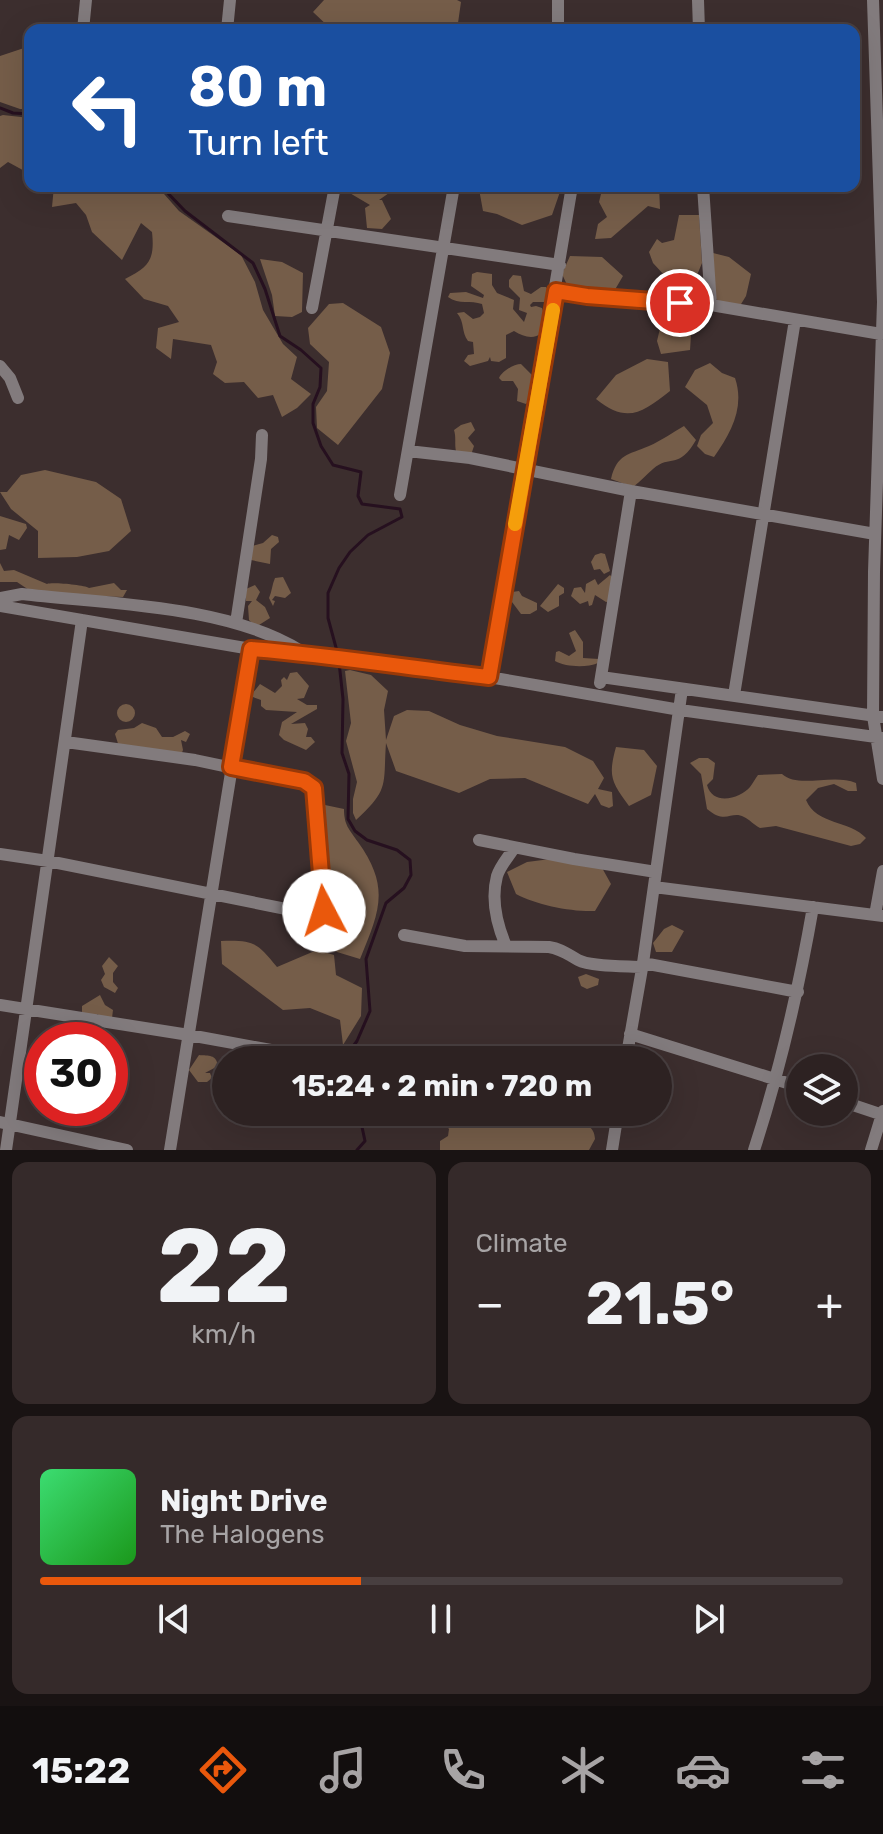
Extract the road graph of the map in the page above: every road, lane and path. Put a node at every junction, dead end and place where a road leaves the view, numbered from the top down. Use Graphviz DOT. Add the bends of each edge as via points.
graph roads {
  1 [pos="86,0"];
  2 [pos="230,0"];
  3 [pos="558,0"];
  4 [pos="698,0"];
  5 [pos="873,0"];
  6 [pos="84,24"];
  7 [pos="228,24"];
  8 [pos="558,24"];
  9 [pos="699,24"];
  10 [pos="334,192"];
  11 [pos="453,192"];
  12 [pos="571,192"];
  13 [pos="703,192"];
  14 [pos="228,216"];
  15 [pos="328,231"];
  16 [pos="444,249"];
  17 [pos="560,265"];
  18 [pos="556,291"];
  19 [pos="883,302"];
  20 [pos="711,305"];
  21 [pos="312,308"];
  22 [pos="795,320"];
  23 [pos="881,334"];
  24 [pos="0,366"];
  25 [pos="18,398"];
  26 [pos="881,425"];
  27 [pos="262,435"];
  28 [pos="408,451"];
  29 [pos="524,469"];
  30 [pos="631,491"];
  31 [pos="400,495"];
  32 [pos="761,516"];
  33 [pos="875,534"];
  34 [pos="878,563"];
  35 [pos="0,598"];
  36 [pos="0,606"];
  37 [pos="82,620"];
  38 [pos="236,623"];
  39 [pos="251,649"];
  40 [pos="304,653"];
  41 [pos="489,677"];
  42 [pos="601,677"];
  43 [pos="682,689"];
  44 [pos="597,694"];
  45 [pos="734,695"];
  46 [pos="680,710"];
  47 [pos="878,717"];
  48 [pos="880,737"];
  49 [pos="66,742"];
  50 [pos="231,767"];
  51 [pos="883,779"];
  52 [pos="479,840"];
  53 [pos="514,848"];
  54 [pos="0,854"];
  55 [pos="48,861"];
  56 [pos="883,871"];
  57 [pos="656,872"];
  58 [pos="654,887"];
  59 [pos="212,893"];
  60 [pos="813,907"];
  61 [pos="879,916"];
  62 [pos="404,935"];
  63 [pos="506,946"];
  64 [pos="643,965"];
  65 [pos="798,992"];
  66 [pos="0,1005"];
  67 [pos="26,1009"];
  68 [pos="630,1034"];
  69 [pos="189,1035"];
  70 [pos="249,1046"];
  71 [pos="628,1046"];
  72 [pos="777,1080"];
  73 [pos="786,1083"];
  74 [pos="858,1106"];
  75 [pos="883,1114"];
  76 [pos="6,1123"];
  77 [pos="616,1126"];
  78 [pos="6,1150"];
  79 [pos="127,1150"];
  80 [pos="170,1150"];
  81 [pos="612,1150"];
  82 [pos="754,1150"];
  83 [pos="871,1150"];
  1 -- 6 [label="street"];
  2 -- 7 [label="street"];
  3 -- 8 [label="street"];
  4 -- 9 [label="street"];
  5 -- 19 [label="street"];
  10 -- 15 [label="street"];
  11 -- 16 [label="street"];
  12 -- 17 [label="street"];
  13 -- 20 [label="street"];
  14 -- 15 [label="street"];
  15 -- 16 [label="street"];
  15 -- 21 [label="street"];
  16 -- 17 [label="street"];
  16 -- 28 [label="street"];
  17 -- 18 [label="street"];
  18 -- 20 [label="street"];
  18 -- 29 [label="street"];
  19 -- 23 [label="street"];
  20 -- 22 [label="street"];
  22 -- 23 [label="street"];
  22 -- 32 [label="street"];
  23 -- 26 [label="street"];
  24 -- 25 [label="street"];
  26 -- 33 [label="street"];
  27 -- 38 [label="street"];
  28 -- 29 [label="street"];
  28 -- 31 [label="street"];
  29 -- 30 [label="street"];
  29 -- 41 [label="street"];
  30 -- 32 [label="street"];
  30 -- 42 [label="street"];
  32 -- 33 [label="street"];
  32 -- 45 [label="street"];
  33 -- 34 [label="street"];
  34 -- 47 [label="street"];
  35 -- 38 [label="street" via="22,594"];
  36 -- 37 [label="street"];
  37 -- 39 [label="street"];
  37 -- 49 [label="street"];
  38 -- 40 [label="street"];
  39 -- 40 [label="street"];
  39 -- 50 [label="street"];
  40 -- 41 [label="street"];
  41 -- 44 [label="street"];
  42 -- 43 [label="street"];
  42 -- 44 [label="street"];
  43 -- 45 [label="street"];
  43 -- 46 [label="street"];
  44 -- 46 [label="street"];
  45 -- 47 [label="street"];
  46 -- 48 [label="street"];
  46 -- 57 [label="street"];
  47 -- 48 [label="street"];
  48 -- 51 [label="street"];
  49 -- 50 [label="street"];
  49 -- 55 [label="street"];
  50 -- 59 [label="street"];
  50 -- 59 [label="street" via="304,781 314,788 324,911 316,915"];
  52 -- 53 [label="street"];
  53 -- 57 [label="street"];
  53 -- 63 [label="street" via="497,875 495,906"];
  54 -- 55 [label="street"];
  55 -- 59 [label="street"];
  55 -- 67 [label="street"];
  56 -- 61 [label="street"];
  57 -- 58 [label="street"];
  58 -- 60 [label="street"];
  58 -- 64 [label="street"];
  59 -- 69 [label="street"];
  60 -- 61 [label="street"];
  60 -- 65 [label="street"];
  62 -- 63 [label="street" via="465,946"];
  63 -- 64 [label="street" via="560,948 578,960"];
  64 -- 65 [label="street"];
  64 -- 68 [label="street"];
  65 -- 72 [label="street"];
  66 -- 67 [label="street"];
  67 -- 69 [label="street"];
  67 -- 76 [label="street"];
  68 -- 71 [label="street"];
  68 -- 72 [label="street"];
  69 -- 70 [label="street"];
  69 -- 80 [label="street"];
  72 -- 73 [label="street"];
  72 -- 82 [label="street"];
  74 -- 75 [label="street"];
  75 -- 83 [label="street"];
  76 -- 78 [label="street"];
  76 -- 79 [label="street"];
  77 -- 81 [label="street"];
}
